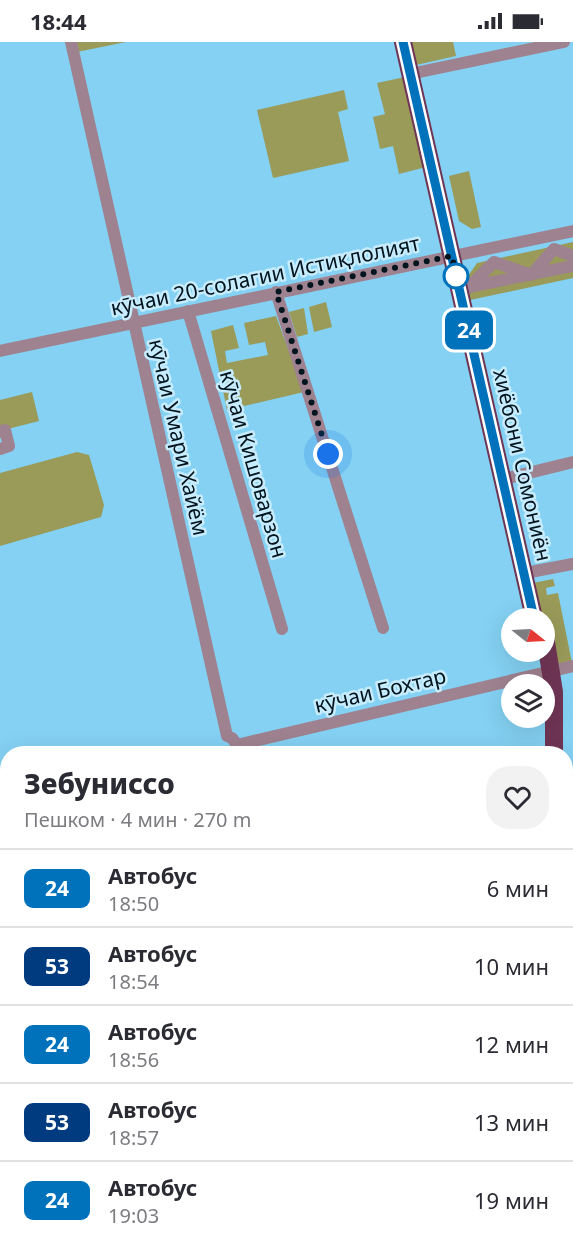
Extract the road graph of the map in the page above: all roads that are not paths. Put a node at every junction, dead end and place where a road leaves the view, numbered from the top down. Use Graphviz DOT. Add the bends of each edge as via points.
graph roads {
  1 [pos="71,42"];
  2 [pos="403,42"];
  3 [pos="412,42"];
  4 [pos="564,42"];
  5 [pos="414,73"];
  6 [pos="573,231"];
  7 [pos="455,256"];
  8 [pos="573,256"];
  9 [pos="573,266"];
  10 [pos="531,274"];
  11 [pos="464,288"];
  12 [pos="276,292"];
  13 [pos="188,311"];
  14 [pos="133,323"];
  15 [pos="0,351"];
  16 [pos="0,432"];
  17 [pos="0,449"];
  18 [pos="573,462"];
  19 [pos="507,478"];
  20 [pos="573,564"];
  21 [pos="529,572"];
  22 [pos="533,608"];
  23 [pos="539,608"];
  24 [pos="383,628"];
  25 [pos="282,629"];
  26 [pos="546,662"];
  27 [pos="548,662"];
  28 [pos="573,666"];
  29 [pos="549,671"];
  30 [pos="227,736"];
  31 [pos="547,746"];
  32 [pos="554,746"];
  1 -- 14 [label="street, кӯчаи Умари Хайём"];
  2 -- 5 [label="highway, хиёбони Сомониён"];
  3 -- 5 [label="highway, хиёбони Сомониён"];
  4 -- 5 [label="street"];
  5 -- 7 [label="highway, хиёбони Сомониён"];
  6 -- 7 [label="street, кӯчаи 20-солагии Истиқлолият"];
  7 -- 11 [label="highway, хиёбони Сомониён"];
  7 -- 12 [label="street, кӯчаи 20-солагии Истиқлолият"];
  8 -- 10 [label="street" via="554,249"];
  9 -- 10 [label="street"];
  10 -- 11 [label="street"];
  10 -- 11 [label="street" via="494,262"];
  11 -- 19 [label="highway, хиёбони Сомониён"];
  12 -- 13 [label="street, кӯчаи 20-солагии Истиқлолият"];
  12 -- 24 [label="street"];
  13 -- 14 [label="street, кӯчаи 20-солагии Истиқлолият"];
  13 -- 25 [label="street, кӯчаи Кишоварзон"];
  14 -- 15 [label="street, кӯчаи 20-солагии Истиқлолият"];
  14 -- 30 [label="street, кӯчаи Умари Хайём"];
  16 -- 17 [label="street" via="5,430 9,446"];
  18 -- 19 [label="street"];
  19 -- 21 [label="highway, хиёбони Сомониён"];
  20 -- 21 [label="street"];
  21 -- 22 [label="highway, хиёбони Сомониён"];
  21 -- 23 [label="highway, хиёбони Сомониён"];
  26 -- 29 [label="highway"];
  27 -- 29 [label="highway"];
  28 -- 29 [label="street"];
  29 -- 30 [label="street, кӯчаи Бохтар" via="237,745"];
  29 -- 31 [label="highway"];
  29 -- 32 [label="highway"];
}
